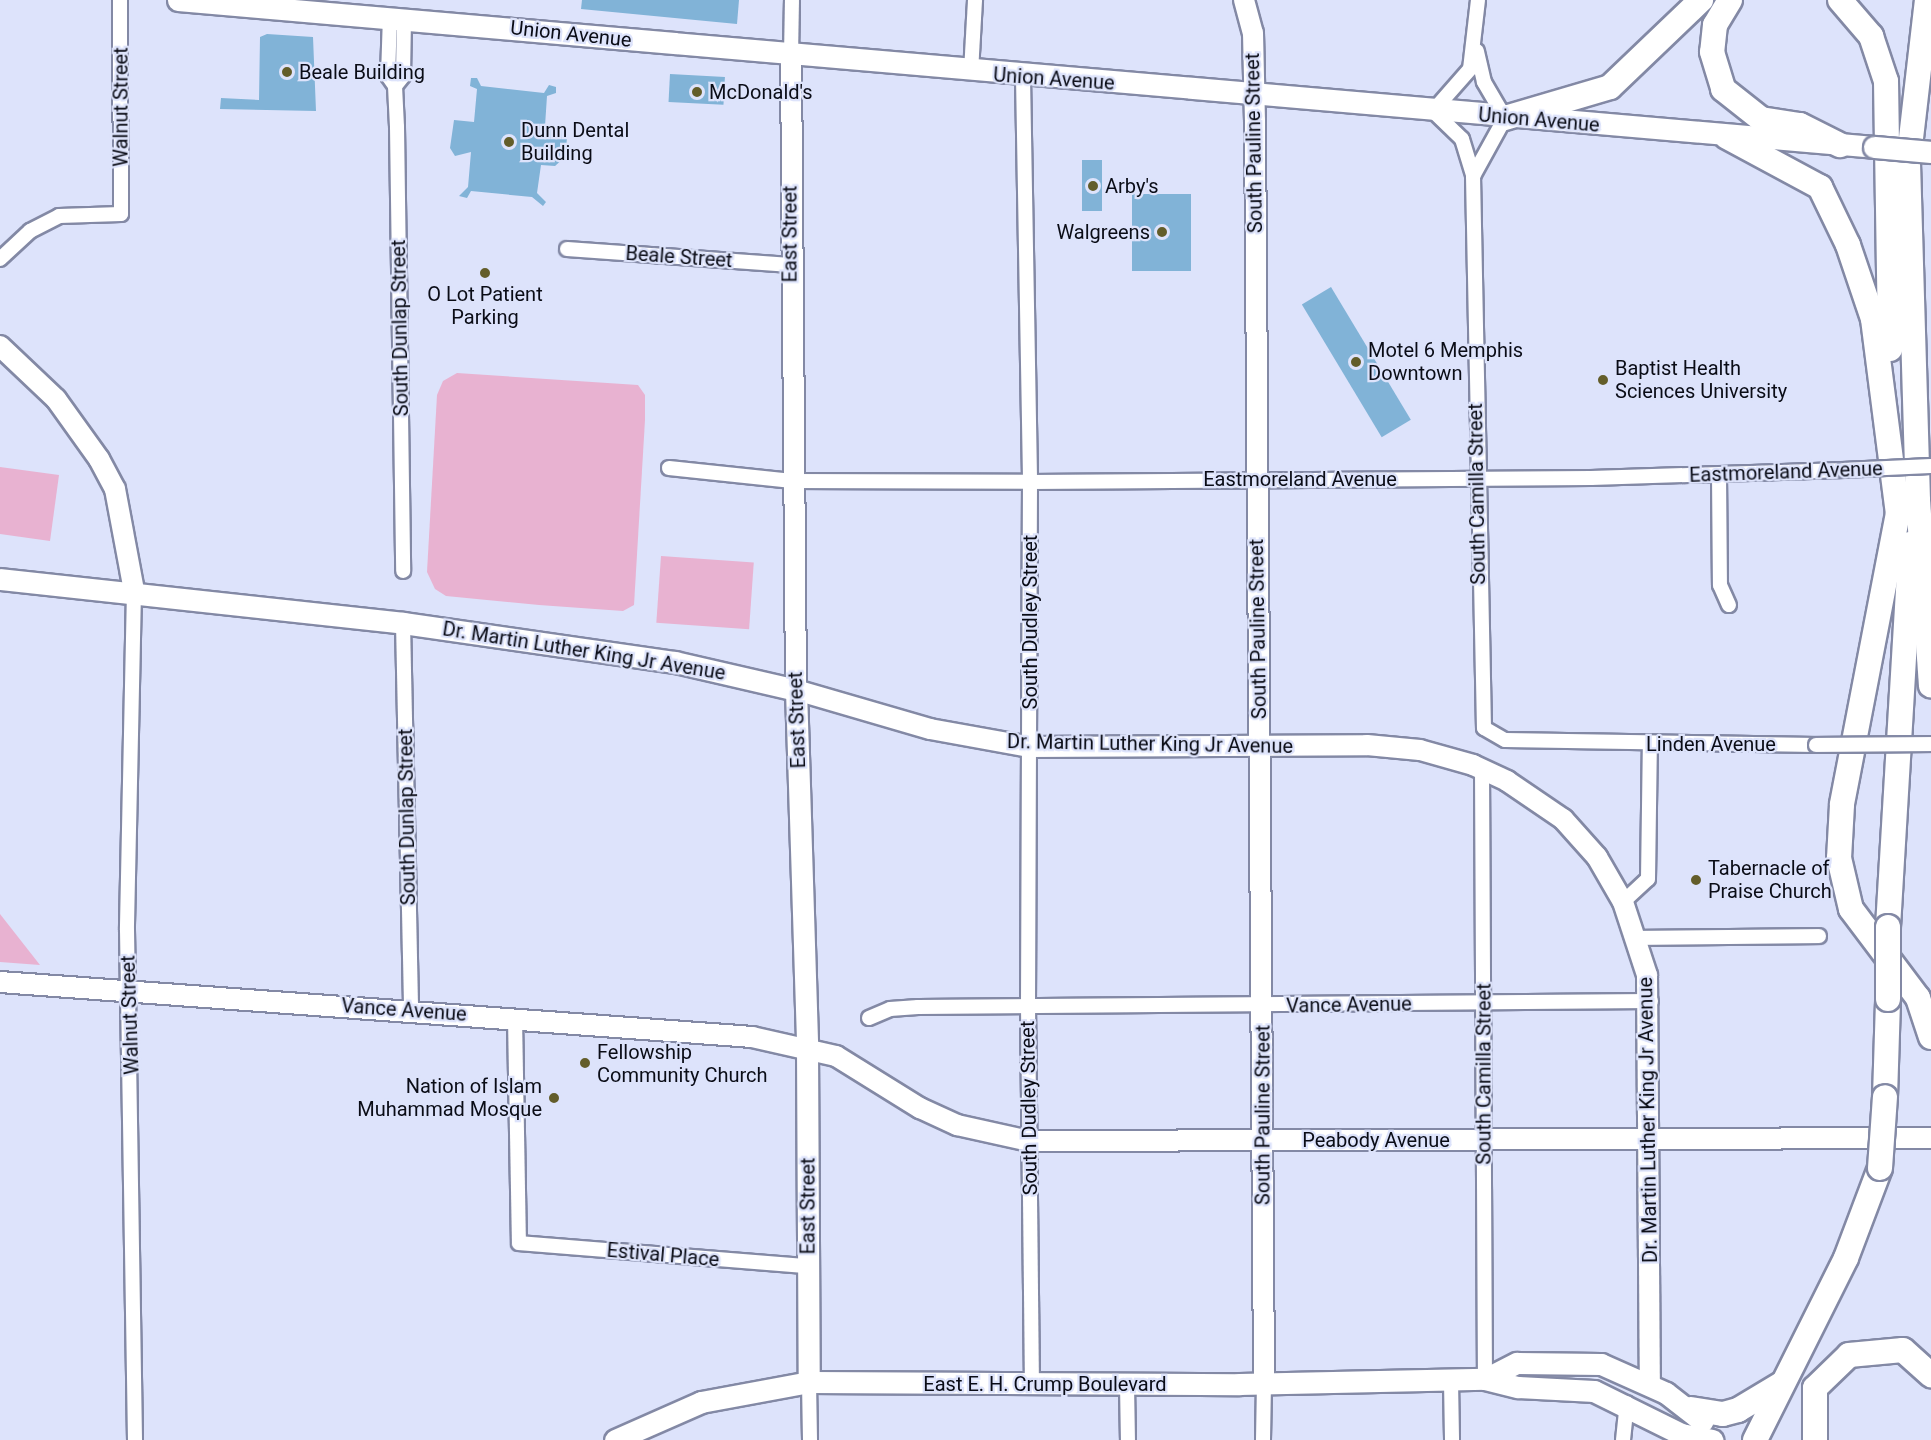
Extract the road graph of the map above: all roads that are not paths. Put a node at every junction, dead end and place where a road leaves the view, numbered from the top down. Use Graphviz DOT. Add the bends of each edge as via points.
graph roads {
  1 [pos="120,0"];
  2 [pos="178,0"];
  3 [pos="792,0"];
  4 [pos="975,0"];
  5 [pos="1244,0"];
  6 [pos="1478,0"];
  7 [pos="1701,0"];
  8 [pos="1730,0"];
  9 [pos="1840,0"];
  10 [pos="1926,0"];
  11 [pos="304,4"];
  12 [pos="397,17"];
  13 [pos="1476,46"];
  14 [pos="791,56"];
  15 [pos="970,72"];
  16 [pos="1023,77"];
  17 [pos="1254,96"];
  18 [pos="1433,111"];
  19 [pos="1505,118"];
  20 [pos="1727,137"];
  21 [pos="1840,144"];
  22 [pos="1931,153"];
  23 [pos="1473,176"];
  24 [pos="567,249"];
  25 [pos="0,259"];
  26 [pos="790,265"];
  27 [pos="0,346"];
  28 [pos="1891,436"];
  29 [pos="1931,466"];
  30 [pos="669,468"];
  31 [pos="1719,475"];
  32 [pos="1256,478"];
  33 [pos="1476,479"];
  34 [pos="792,481"];
  35 [pos="1030,482"];
  36 [pos="1918,500"];
  37 [pos="403,571"];
  38 [pos="0,579"];
  39 [pos="134,591"];
  40 [pos="1729,605"];
  41 [pos="403,623"];
  42 [pos="1931,686"];
  43 [pos="796,690"];
  44 [pos="1491,736"];
  45 [pos="1650,744"];
  46 [pos="1931,744"];
  47 [pos="1259,746"];
  48 [pos="1030,747"];
  49 [pos="1482,769"];
  50 [pos="1623,902"];
  51 [pos="1819,936"];
  52 [pos="1638,938"];
  53 [pos="0,982"];
  54 [pos="128,989"];
  55 [pos="1650,1000"];
  56 [pos="1484,1002"];
  57 [pos="1028,1006"];
  58 [pos="1262,1007"];
  59 [pos="411,1011"];
  60 [pos="515,1018"];
  61 [pos="869,1018"];
  62 [pos="1931,1037"];
  63 [pos="807,1048"];
  64 [pos="1652,1138"];
  65 [pos="1931,1138"];
  66 [pos="1484,1139"];
  67 [pos="1263,1140"];
  68 [pos="1029,1141"];
  69 [pos="807,1266"];
  70 [pos="1931,1375"];
  71 [pos="1485,1379"];
  72 [pos="1787,1379"];
  73 [pos="1451,1381"];
  74 [pos="809,1382"];
  75 [pos="1032,1383"];
  76 [pos="1264,1384"];
  77 [pos="1127,1385"];
  78 [pos="1650,1385"];
  79 [pos="1627,1403"];
  80 [pos="1691,1409"];
  81 [pos="135,1440"];
  82 [pos="615,1440"];
  83 [pos="810,1440"];
  84 [pos="1128,1440"];
  85 [pos="1263,1440"];
  86 [pos="1452,1440"];
  87 [pos="1623,1440"];
  88 [pos="1712,1440"];
  89 [pos="1718,1440"];
  90 [pos="1755,1440"];
  91 [pos="1815,1440"];
  1 -- 25 [label="street, Walnut Street" via="121,214 59,216 30,231"];
  2 -- 11 [label="main road, Union Avenue"];
  3 -- 14 [label="street, East Street"];
  4 -- 15 [label="street"];
  5 -- 17 [label="street, South Pauline Street" via="1253,33"];
  6 -- 13 [label="street"];
  7 -- 19 [label="highway" via="1610,87"];
  8 -- 21 [label="highway" via="1715,25 1712,52 1723,89 1761,119 1800,125"];
  9 -- 28 [label="highway" via="1871,36 1886,81"];
  10 -- 36 [label="highway" via="1908,164"];
  11 -- 12 [label="main road, Union Avenue"];
  12 -- 14 [label="main road, Union Avenue"];
  12 -- 37 [label="street, South Dunlap Street" via="403,76 395,86"];
  13 -- 18 [label="street" via="1470,69"];
  13 -- 19 [label="street" via="1484,82"];
  14 -- 15 [label="main road, Union Avenue"];
  14 -- 26 [label="street, East Street"];
  15 -- 16 [label="main road, Union Avenue"];
  16 -- 17 [label="main road, Union Avenue"];
  16 -- 35 [label="street, South Dudley Street"];
  17 -- 18 [label="main road, Union Avenue"];
  17 -- 32 [label="street, South Pauline Street"];
  18 -- 19 [label="main road, Union Avenue"];
  18 -- 23 [label="street, South Camilla Street" via="1462,139"];
  19 -- 20 [label="main road, Union Avenue"];
  19 -- 23 [label="street, South Camilla Street"];
  20 -- 21 [label="main road, Union Avenue"];
  20 -- 28 [label="highway" via="1812,179 1827,196 1872,318"];
  21 -- 22 [label="main road, Union Avenue, bridge"];
  23 -- 33 [label="street, South Camilla Street"];
  24 -- 26 [label="street, Beale Street"];
  26 -- 34 [label="street, East Street"];
  27 -- 39 [label="street" via="56,399 99,459 115,489"];
  28 -- 62 [label="highway" via="1898,513 1842,805 1839,858 1851,909 1918,998"];
  29 -- 31 [label="street, Eastmoreland Avenue, bridge"];
  30 -- 34 [label="street, Eastmoreland Avenue"];
  31 -- 33 [label="street, Eastmoreland Avenue"];
  31 -- 40 [label="street" via="1720,585"];
  32 -- 33 [label="street, Eastmoreland Avenue"];
  32 -- 35 [label="street, Eastmoreland Avenue"];
  32 -- 47 [label="street, South Pauline Street"];
  33 -- 44 [label="street, South Camilla Street" via="1484,728"];
  34 -- 35 [label="street, Eastmoreland Avenue"];
  34 -- 43 [label="street, East Street"];
  35 -- 48 [label="street, South Dudley Street"];
  36 -- 42 [label="highway"];
  36 -- 72 [label="highway, bridge" via="1907,572 1880,1168 1846,1258"];
  38 -- 39 [label="main road, Dr. Martin Luther King Jr Avenue"];
  39 -- 41 [label="main road, Dr. Martin Luther King Jr Avenue"];
  39 -- 54 [label="street, Walnut Street" via="134,746 127,787"];
  41 -- 43 [label="main road, Dr. Martin Luther King Jr Avenue" via="675,662"];
  41 -- 59 [label="street, South Dunlap Street"];
  43 -- 48 [label="street, Dr. Martin Luther King Jr Avenue" via="930,729"];
  43 -- 63 [label="main road, East Street"];
  44 -- 45 [label="street, Linden Avenue"];
  45 -- 46 [label="street, Linden Avenue, bridge"];
  45 -- 50 [label="street" via="1650,869 1645,887"];
  47 -- 48 [label="street, Dr. Martin Luther King Jr Avenue"];
  47 -- 49 [label="street, Dr. Martin Luther King Jr Avenue" via="1388,747 1441,755"];
  47 -- 58 [label="street, South Pauline Street"];
  48 -- 57 [label="street, South Dudley Street"];
  49 -- 50 [label="street, Dr. Martin Luther King Jr Avenue" via="1563,819 1597,857"];
  49 -- 56 [label="street, South Camilla Street"];
  50 -- 52 [label="street, Dr. Martin Luther King Jr Avenue"];
  51 -- 52 [label="street"];
  52 -- 55 [label="street, Dr. Martin Luther King Jr Avenue"];
  53 -- 54 [label="street, Vance Avenue"];
  54 -- 59 [label="street, Vance Avenue"];
  54 -- 81 [label="street, Walnut Street"];
  55 -- 56 [label="street, Vance Avenue"];
  55 -- 64 [label="street, Dr. Martin Luther King Jr Avenue"];
  56 -- 58 [label="street, Vance Avenue"];
  56 -- 66 [label="street, South Camilla Street"];
  57 -- 58 [label="street, Vance Avenue"];
  57 -- 61 [label="street, Vance Avenue" via="903,1007"];
  57 -- 68 [label="street, South Dudley Street"];
  58 -- 67 [label="street, South Pauline Street"];
  59 -- 60 [label="street, Vance Avenue"];
  60 -- 63 [label="street, Vance Avenue" via="752,1037"];
  60 -- 69 [label="street, Estival Place" via="519,1243"];
  63 -- 68 [label="street, Peabody Avenue" via="836,1056 957,1125"];
  63 -- 69 [label="main road, East Street"];
  64 -- 65 [label="street, Peabody Avenue"];
  64 -- 66 [label="street, Peabody Avenue"];
  64 -- 78 [label="street, Dr. Martin Luther King Jr Avenue"];
  66 -- 67 [label="street, Peabody Avenue"];
  66 -- 71 [label="street, South Camilla Street"];
  67 -- 68 [label="street, Peabody Avenue"];
  67 -- 76 [label="street, South Pauline Street"];
  68 -- 75 [label="street, South Dudley Street"];
  69 -- 74 [label="main road, East Street"];
  70 -- 91 [label="highway" via="1903,1350 1849,1355 1815,1388"];
  71 -- 73 [label="main road, East E. H. Crump Boulevard"];
  71 -- 78 [label="main road, East E. H. Crump Boulevard" via="1517,1363 1573,1362 1601,1365"];
  71 -- 79 [label="main road, East E. H. Crump Boulevard" via="1518,1387 1594,1390"];
  72 -- 80 [label="highway" via="1738,1410 1723,1413"];
  72 -- 90 [label="highway"];
  73 -- 76 [label="main road, East E. H. Crump Boulevard"];
  73 -- 86 [label="street"];
  74 -- 75 [label="main road, East E. H. Crump Boulevard"];
  74 -- 82 [label="main road, East E. H. Crump Boulevard" via="701,1402"];
  74 -- 83 [label="street, East Street"];
  75 -- 77 [label="main road, East E. H. Crump Boulevard"];
  76 -- 77 [label="main road, East E. H. Crump Boulevard"];
  76 -- 85 [label="street, South Pauline Street"];
  77 -- 84 [label="street"];
  78 -- 80 [label="main road, East E. H. Crump Boulevard"];
  79 -- 87 [label="street"];
  79 -- 88 [label="main road, East E. H. Crump Boulevard" via="1681,1434"];
  80 -- 89 [label="main road, East E. H. Crump Boulevard"];
}
